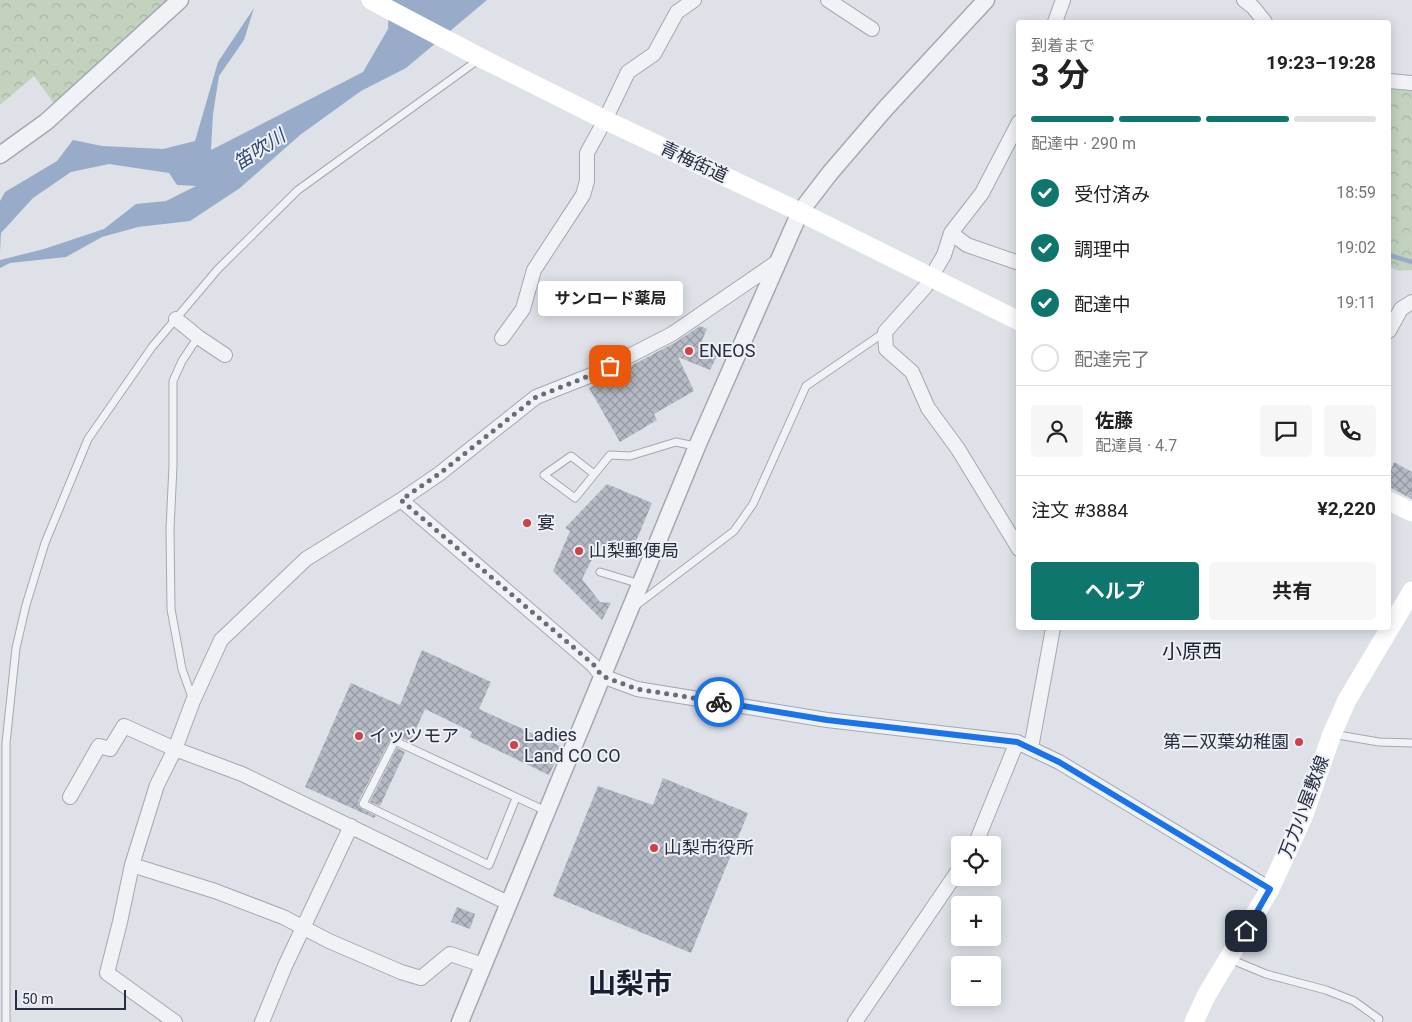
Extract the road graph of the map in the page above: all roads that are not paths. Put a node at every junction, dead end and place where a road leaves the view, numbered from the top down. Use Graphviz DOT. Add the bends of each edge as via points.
graph roads {
  1 [pos="180,0"];
  2 [pos="370,0"];
  3 [pos="694,0"];
  4 [pos="828,0"];
  5 [pos="986,0"];
  6 [pos="1063,0"];
  7 [pos="1244,0"];
  8 [pos="1056,20"];
  9 [pos="1263,20"];
  10 [pos="872,29"];
  11 [pos="476,55"];
  12 [pos="1391,81"];
  13 [pos="1412,83"];
  14 [pos="605,120"];
  15 [pos="1016,128"];
  16 [pos="0,155"];
  17 [pos="800,212"];
  18 [pos="951,233"];
  19 [pos="777,262"];
  20 [pos="1016,263"];
  21 [pos="931,278"];
  22 [pos="1412,302"];
  23 [pos="176,319"];
  24 [pos="1016,320"];
  25 [pos="1391,327"];
  26 [pos="885,332"];
  27 [pos="198,337"];
  28 [pos="502,338"];
  29 [pos="225,355"];
  30 [pos="698,444"];
  31 [pos="594,474"];
  32 [pos="401,500"];
  33 [pos="1391,502"];
  34 [pos="1412,512"];
  35 [pos="1016,544"];
  36 [pos="600,572"];
  37 [pos="640,584"];
  38 [pos="1412,591"];
  39 [pos="630,610"];
  40 [pos="1391,626"];
  41 [pos="1053,630"];
  42 [pos="1389,630"];
  43 [pos="602,676"];
  44 [pos="193,701"];
  45 [pos="1332,734"];
  46 [pos="1017,742"];
  47 [pos="1412,743"];
  48 [pos="1031,748"];
  49 [pos="175,749"];
  50 [pos="70,797"];
  51 [pos="516,798"];
  52 [pos="546,811"];
  53 [pos="351,826"];
  54 [pos="981,836"];
  55 [pos="132,865"];
  56 [pos="951,881"];
  57 [pos="1270,889"];
  58 [pos="508,903"];
  59 [pos="303,928"];
  60 [pos="1229,959"];
  61 [pos="483,965"];
  62 [pos="6,1022"];
  63 [pos="174,1022"];
  64 [pos="262,1022"];
  65 [pos="460,1022"];
  66 [pos="855,1022"];
  67 [pos="1194,1022"];
  68 [pos="1378,1022"];
  1 -- 16 [label="street" via="46,122"];
  2 -- 11 [label="main road, 青梅街道"];
  3 -- 14 [label="street" via="677,12 654,54 628,72"];
  4 -- 10 [label="street"];
  5 -- 17 [label="street" via="885,109"];
  6 -- 8 [label="street"];
  7 -- 9 [label="street"];
  11 -- 14 [label="main road, 青梅街道"];
  11 -- 23 [label="lane" via="298,190 218,269"];
  12 -- 13 [label="street"];
  14 -- 17 [label="main road, 青梅街道"];
  14 -- 28 [label="street" via="587,154 583,195 534,270 523,310"];
  15 -- 18 [label="street" via="982,193"];
  17 -- 19 [label="street"];
  17 -- 21 [label="main road, 青梅街道"];
  18 -- 20 [label="street" via="968,245"];
  18 -- 21 [label="street" via="944,255"];
  19 -- 30 [label="street"];
  19 -- 32 [label="street" via="672,334 594,374 536,397"];
  21 -- 24 [label="main road, 青梅街道"];
  21 -- 26 [label="street"];
  22 -- 25 [label="street" via="1401,309"];
  23 -- 27 [label="street"];
  23 -- 62 [label="lane" via="152,347 88,439 45,542 26,605 16,648 6,743"];
  26 -- 35 [label="street" via="886,349 912,372 928,408 958,449"];
  26 -- 39 [label="lane" via="806,386 753,504 734,532"];
  27 -- 29 [label="street"];
  27 -- 44 [label="lane" via="173,381 170,530 172,609 182,669"];
  30 -- 31 [label="lane" via="676,442 630,456 610,455"];
  30 -- 37 [label="street"];
  31 -- 31 [label="lane" via="575,498 544,475 571,456"];
  32 -- 43 [label="street" via="593,664"];
  32 -- 44 [label="street" via="306,559 265,597 221,640"];
  33 -- 34 [label="main road"];
  36 -- 37 [label="lane"];
  37 -- 39 [label="street"];
  38 -- 40 [label="main road, 万力小屋敷線"];
  39 -- 43 [label="street"];
  41 -- 48 [label="street"];
  42 -- 45 [label="main road, 万力小屋敷線" via="1347,700"];
  43 -- 46 [label="street" via="637,689 827,720"];
  43 -- 52 [label="street"];
  44 -- 49 [label="street"];
  45 -- 47 [label="lane" via="1378,742"];
  45 -- 57 [label="main road, 万力小屋敷線" via="1302,816"];
  46 -- 48 [label="street"];
  46 -- 54 [label="street"];
  48 -- 57 [label="street"];
  49 -- 50 [label="street" via="124,726 110,749 99,746"];
  49 -- 53 [label="street" via="242,774"];
  49 -- 55 [label="street" via="157,785"];
  51 -- 51 [label="lane" via="489,865 363,804 395,741"];
  51 -- 52 [label="lane"];
  52 -- 58 [label="street"];
  53 -- 58 [label="street"];
  53 -- 59 [label="street"];
  55 -- 59 [label="street" via="215,891"];
  55 -- 63 [label="street" via="107,973"];
  56 -- 66 [label="street"];
  57 -- 60 [label="main road, 万力小屋敷線"];
  58 -- 61 [label="street"];
  59 -- 61 [label="street" via="421,978 450,954"];
  59 -- 64 [label="street"];
  60 -- 67 [label="main road, 万力小屋敷線"];
  60 -- 68 [label="lane" via="1354,1001"];
  61 -- 65 [label="street"];
}
